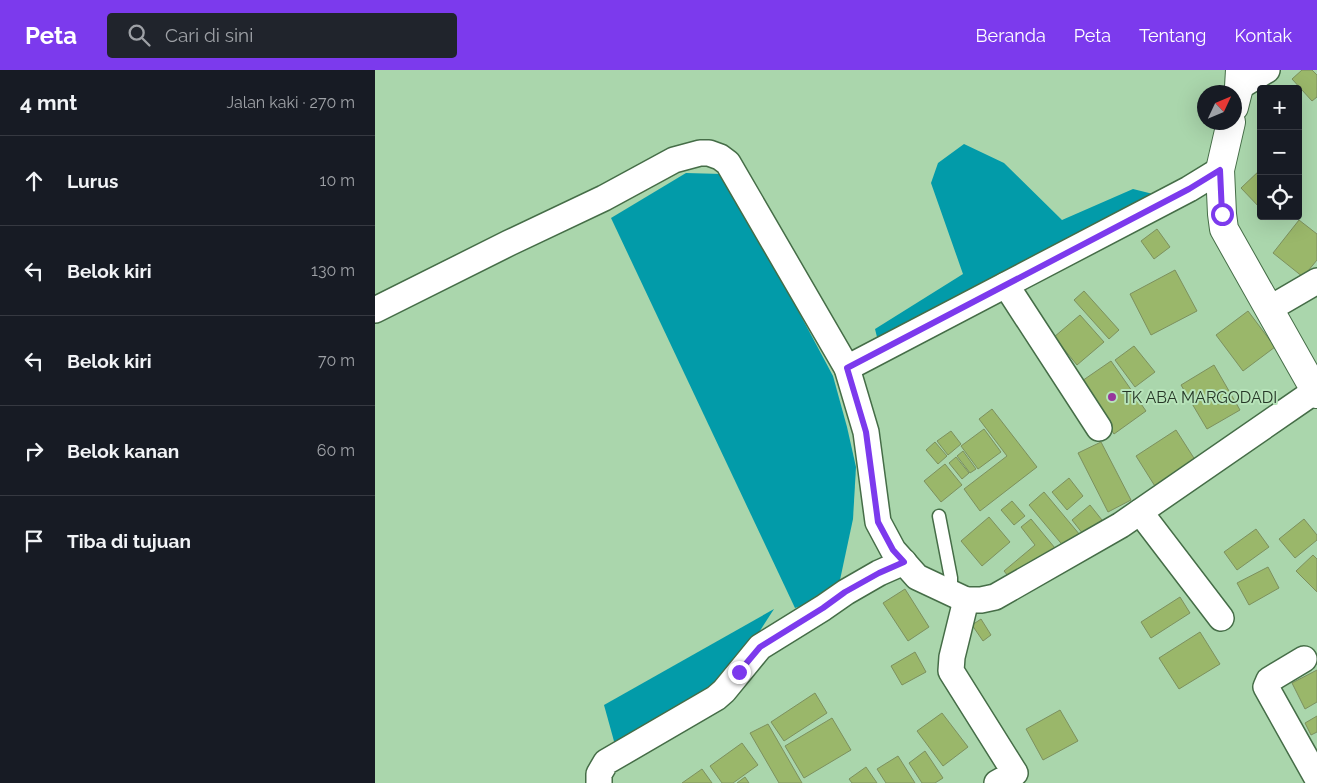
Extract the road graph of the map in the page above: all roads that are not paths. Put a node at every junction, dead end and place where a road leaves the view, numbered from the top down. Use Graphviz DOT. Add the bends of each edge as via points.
graph roads {
  1 [pos="1267,70"];
  2 [pos="1242,86"];
  3 [pos="1229,130"];
  4 [pos="1220,170"];
  5 [pos="1317,281"];
  6 [pos="1006,285"];
  7 [pos="1269,309"];
  8 [pos="375,310"];
  9 [pos="847,368"];
  10 [pos="1316,392"];
  11 [pos="1099,428"];
  12 [pos="1140,512"];
  13 [pos="939,516"];
  14 [pos="904,562"];
  15 [pos="958,596"];
  16 [pos="1221,618"];
  17 [pos="1304,659"];
  18 [pos="1317,778"];
  19 [pos="1011,780"];
  20 [pos="599,783"];
  1 -- 2 [label="street"];
  3 -- 4 [label="street"];
  4 -- 6 [label="street"];
  4 -- 7 [label="street" via="1224,229"];
  5 -- 7 [label="street"];
  6 -- 9 [label="street"];
  6 -- 11 [label="street"];
  7 -- 10 [label="street"];
  8 -- 9 [label="street" via="604,198 674,160 709,153 729,163"];
  9 -- 14 [label="street" via="866,432 878,522 893,550"];
  10 -- 12 [label="street"];
  12 -- 15 [label="street" via="995,598 981,600"];
  12 -- 16 [label="street"];
  13 -- 15 [label="lane"];
  14 -- 15 [label="street" via="917,578"];
  14 -- 20 [label="street" via="845,592 760,647 715,698 606,762 599,774"];
  15 -- 19 [label="street" via="951,671"];
  17 -- 18 [label="street" via="1269,680 1266,687"];
}
